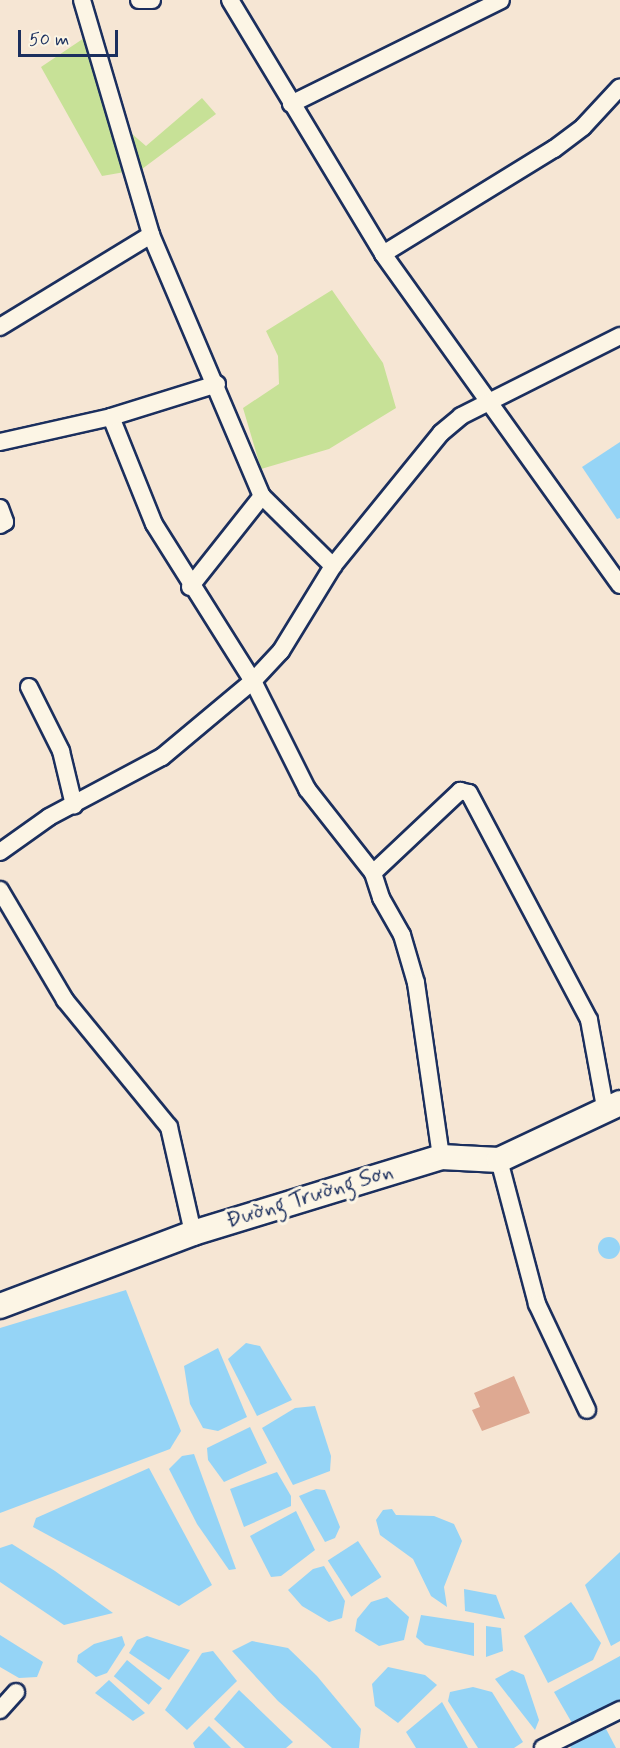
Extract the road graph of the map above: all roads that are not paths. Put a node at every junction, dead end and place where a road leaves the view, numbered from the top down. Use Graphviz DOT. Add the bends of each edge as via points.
graph roads {
  1 [pos="82,0"];
  2 [pos="230,0"];
  3 [pos="501,0"];
  4 [pos="620,87"];
  5 [pos="291,104"];
  6 [pos="151,235"];
  7 [pos="383,254"];
  8 [pos="0,327"];
  9 [pos="620,336"];
  10 [pos="217,384"];
  11 [pos="487,402"];
  12 [pos="111,417"];
  13 [pos="0,442"];
  14 [pos="262,496"];
  15 [pos="0,508"];
  16 [pos="0,525"];
  17 [pos="333,566"];
  18 [pos="620,585"];
  19 [pos="190,587"];
  20 [pos="253,681"];
  21 [pos="29,687"];
  22 [pos="74,805"];
  23 [pos="0,852"];
  24 [pos="373,873"];
  25 [pos="0,890"];
  26 [pos="612,1105"];
  27 [pos="441,1157"];
  28 [pos="499,1160"];
  29 [pos="193,1233"];
  30 [pos="0,1306"];
  31 [pos="587,1410"];
  32 [pos="16,1692"];
  33 [pos="0,1710"];
  34 [pos="620,1710"];
  35 [pos="543,1748"];
  1 -- 6 [label="street" via="84,19"];
  2 -- 5 [label="street"];
  3 -- 5 [label="street"];
  4 -- 7 [label="street" via="583,127 554,149"];
  5 -- 7 [label="street"];
  6 -- 8 [label="street"];
  6 -- 10 [label="street"];
  7 -- 11 [label="street"];
  9 -- 11 [label="street"];
  10 -- 12 [label="street"];
  10 -- 14 [label="street"];
  11 -- 17 [label="street" via="441,433"];
  11 -- 18 [label="street"];
  12 -- 13 [label="street"];
  12 -- 19 [label="street" via="154,524"];
  14 -- 17 [label="street"];
  14 -- 19 [label="street"];
  15 -- 16 [label="street" via="5,522"];
  17 -- 20 [label="street" via="281,651"];
  19 -- 20 [label="street"];
  20 -- 22 [label="street" via="162,757"];
  20 -- 24 [label="street" via="307,789"];
  21 -- 22 [label="street" via="61,751"];
  22 -- 23 [label="street"];
  24 -- 26 [label="street" via="460,791 469,794 589,1020"];
  24 -- 27 [label="street" via="381,898 402,935 416,983"];
  25 -- 29 [label="street" via="65,1000 170,1127"];
  26 -- 28 [label="highway, Đường Trường Sơn"];
  27 -- 28 [label="highway, Đường Trường Sơn"];
  27 -- 29 [label="highway, Đường Trường Sơn"];
  28 -- 31 [label="street" via="537,1305"];
  29 -- 30 [label="highway, Đường Trường Sơn"];
  32 -- 33 [label="street"];
  34 -- 35 [label="street"];
}
